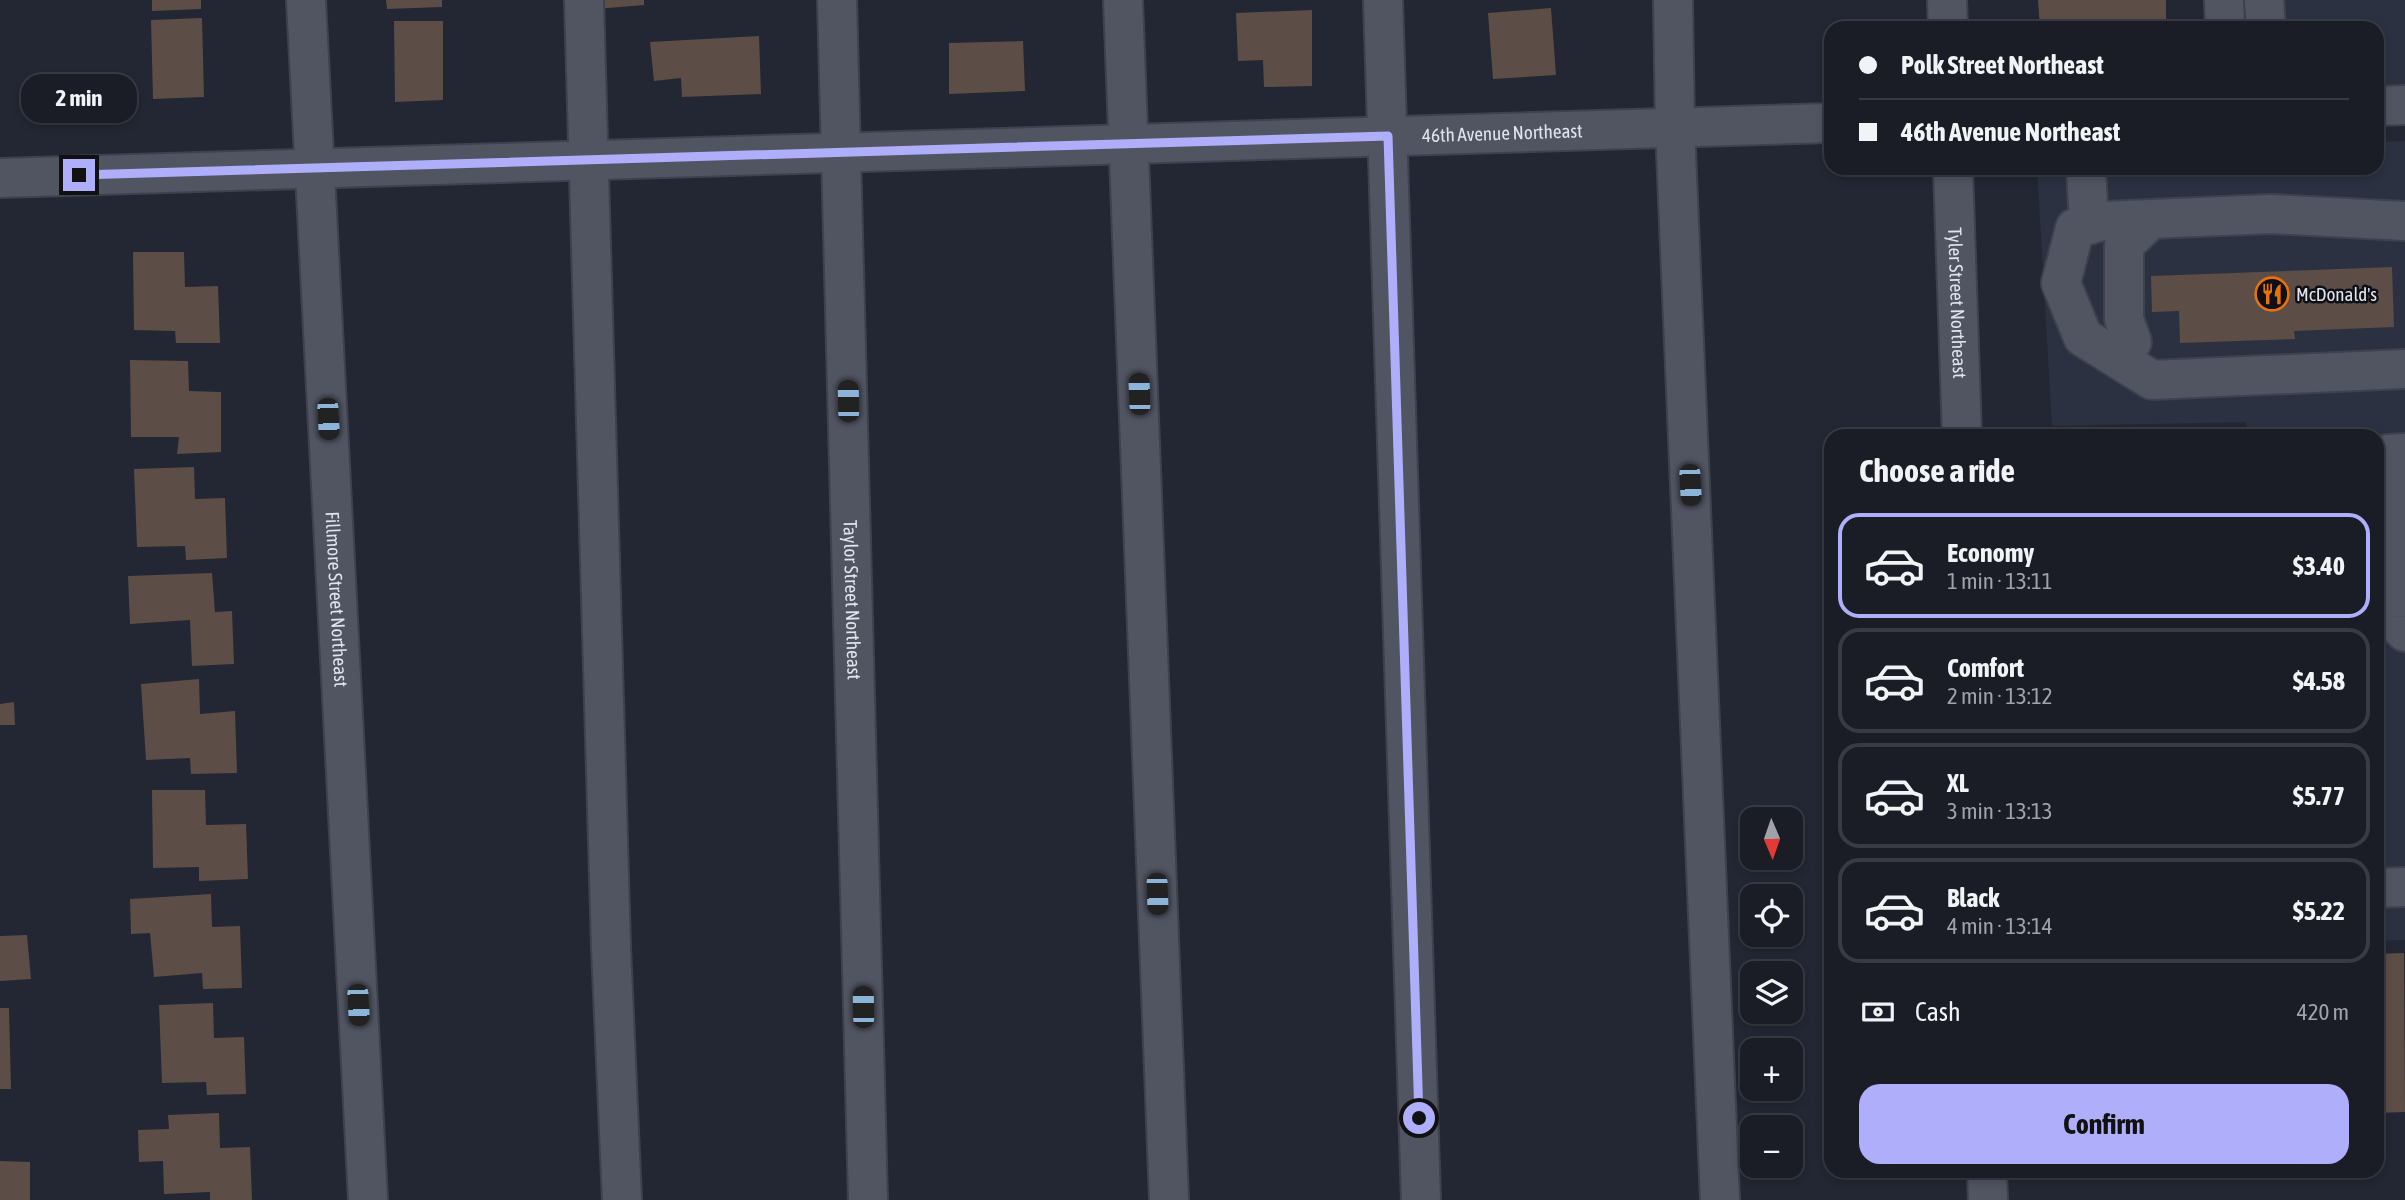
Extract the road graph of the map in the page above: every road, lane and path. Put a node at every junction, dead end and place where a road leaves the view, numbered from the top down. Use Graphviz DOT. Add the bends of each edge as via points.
graph roads {
  1 [pos="306,0"];
  2 [pos="584,0"];
  3 [pos="837,0"];
  4 [pos="1123,0"];
  5 [pos="1383,0"];
  6 [pos="1673,0"];
  7 [pos="1947,0"];
  8 [pos="2224,0"];
  9 [pos="2264,0"];
  10 [pos="1948,21"];
  11 [pos="2225,21"];
  12 [pos="2266,21"];
  13 [pos="2405,105"];
  14 [pos="2384,106"];
  15 [pos="1824,123"];
  16 [pos="1675,128"];
  17 [pos="1388,136"];
  18 [pos="1129,144"];
  19 [pos="841,153"];
  20 [pos="588,160"];
  21 [pos="315,169"];
  22 [pos="1953,175"];
  23 [pos="2086,175"];
  24 [pos="0,178"];
  25 [pos="2150,220"];
  26 [pos="2405,222"];
  27 [pos="2089,225"];
  28 [pos="2401,365"];
  29 [pos="1962,429"];
  30 [pos="2405,453"];
  31 [pos="2405,632"];
  32 [pos="2405,887"];
  33 [pos="2384,888"];
  34 [pos="1987,1178"];
  35 [pos="369,1200"];
  36 [pos="622,1200"];
  37 [pos="868,1200"];
  38 [pos="1169,1200"];
  39 [pos="1422,1200"];
  40 [pos="1720,1200"];
  41 [pos="1988,1200"];
  1 -- 21 [label="street, Fillmore Street Northeast"];
  2 -- 20 [label="street"];
  3 -- 19 [label="street, Taylor Street Northeast"];
  4 -- 18 [label="street"];
  5 -- 17 [label="street"];
  6 -- 16 [label="street"];
  7 -- 10 [label="street"];
  8 -- 11 [label="street"];
  9 -- 12 [label="street"];
  13 -- 14 [label="street"];
  15 -- 16 [label="street, 46th Avenue Northeast"];
  16 -- 17 [label="street, 46th Avenue Northeast"];
  16 -- 40 [label="street"];
  17 -- 18 [label="street, 46th Avenue Northeast"];
  17 -- 39 [label="street"];
  18 -- 19 [label="street, 46th Avenue Northeast"];
  18 -- 38 [label="street"];
  19 -- 20 [label="street, 46th Avenue Northeast"];
  19 -- 37 [label="street, Taylor Street Northeast"];
  20 -- 21 [label="street, 46th Avenue Northeast"];
  20 -- 36 [label="street"];
  21 -- 24 [label="street, 46th Avenue Northeast"];
  21 -- 35 [label="street, Fillmore Street Northeast"];
  22 -- 29 [label="street, Tyler Street Northeast"];
  23 -- 27 [label="street"];
  25 -- 26 [label="street" via="2271,214"];
  25 -- 27 [label="street"];
  25 -- 28 [label="street" via="2124,245 2124,319 2132,342 2161,359 2309,354"];
  27 -- 28 [label="street" via="2075,228 2061,283 2083,337 2152,380"];
  30 -- 31 [label="street" via="2388,454 2390,617"];
  32 -- 33 [label="street"];
  34 -- 41 [label="street"];
}
